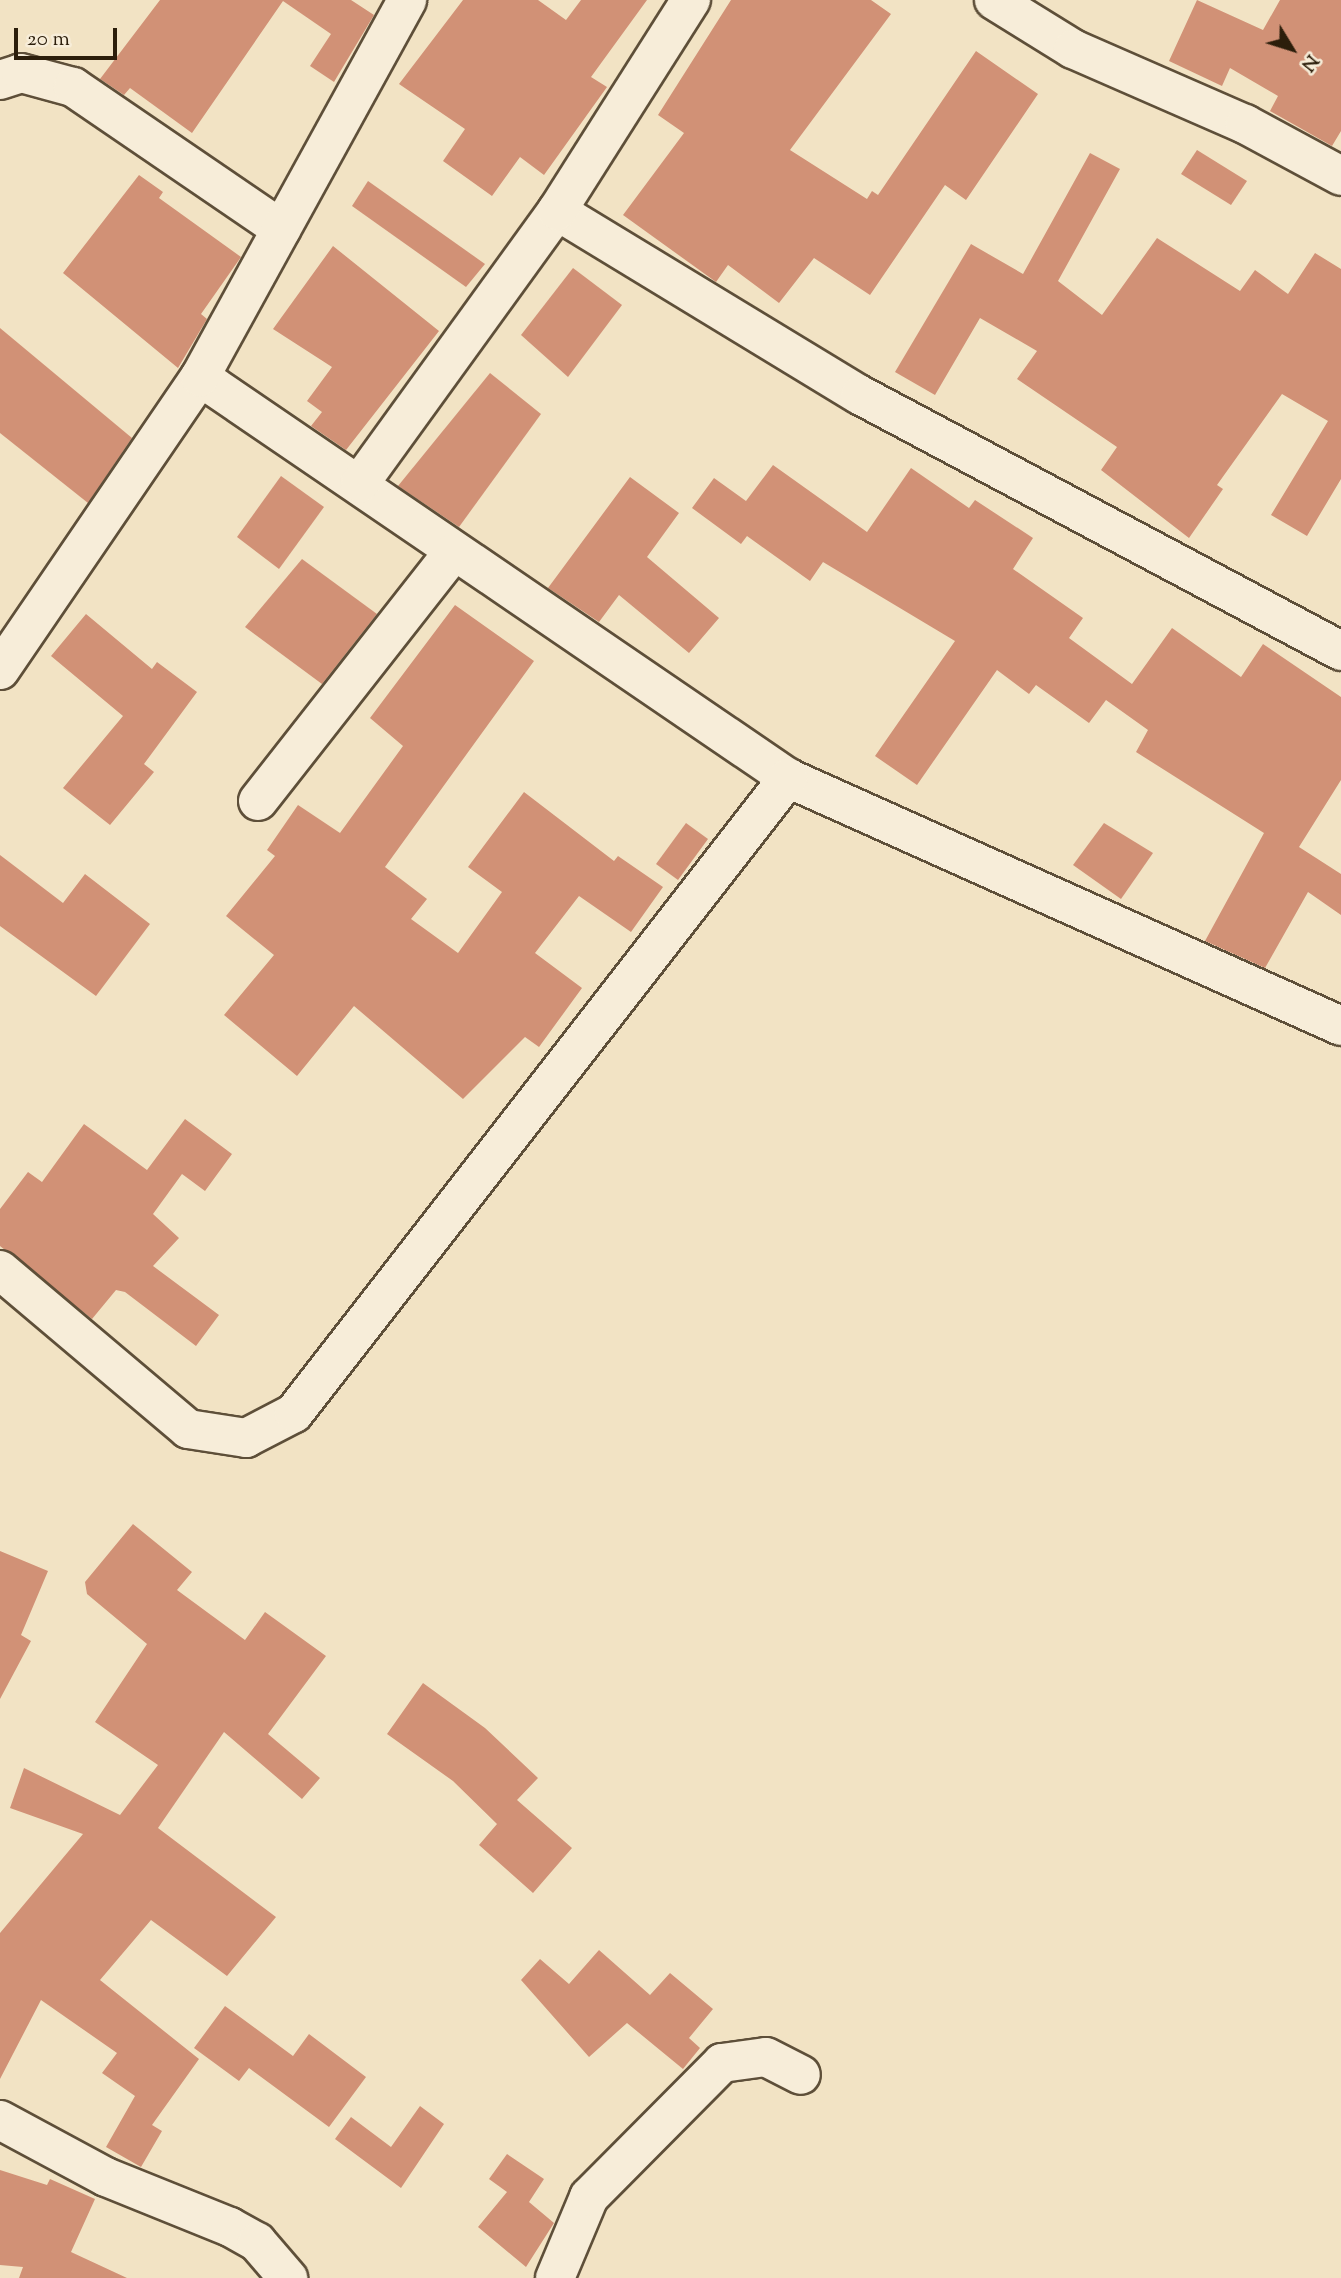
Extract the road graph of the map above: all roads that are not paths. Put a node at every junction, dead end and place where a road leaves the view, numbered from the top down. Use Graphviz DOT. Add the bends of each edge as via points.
graph roads {
  1 [pos="407,0"];
  2 [pos="691,0"];
  3 [pos="994,0"];
  4 [pos="0,80"];
  5 [pos="1341,176"];
  6 [pos="556,211"];
  7 [pos="281,229"];
  8 [pos="200,377"];
  9 [pos="360,482"];
  10 [pos="452,554"];
  11 [pos="1341,651"];
  12 [pos="0,670"];
  13 [pos="788,778"];
  14 [pos="258,801"];
  15 [pos="1341,1026"];
  16 [pos="0,1270"];
  17 [pos="802,2076"];
  18 [pos="0,2120"];
  19 [pos="288,2278"];
  20 [pos="555,2278"];
  1 -- 7 [label="street"];
  2 -- 6 [label="street"];
  3 -- 5 [label="street" via="1084,55 1245,124"];
  4 -- 7 [label="street" via="21,73 73,87"];
  6 -- 9 [label="street"];
  6 -- 11 [label="street" via="860,395"];
  7 -- 8 [label="street"];
  8 -- 9 [label="street"];
  8 -- 12 [label="street"];
  9 -- 10 [label="street"];
  10 -- 13 [label="street"];
  10 -- 14 [label="street"];
  13 -- 15 [label="street"];
  13 -- 16 [label="street" via="294,1413 246,1437 188,1429"];
  17 -- 20 [label="street" via="766,2056 722,2063 589,2197"];
  18 -- 19 [label="street" via="106,2177 230,2227 257,2242"];
}
